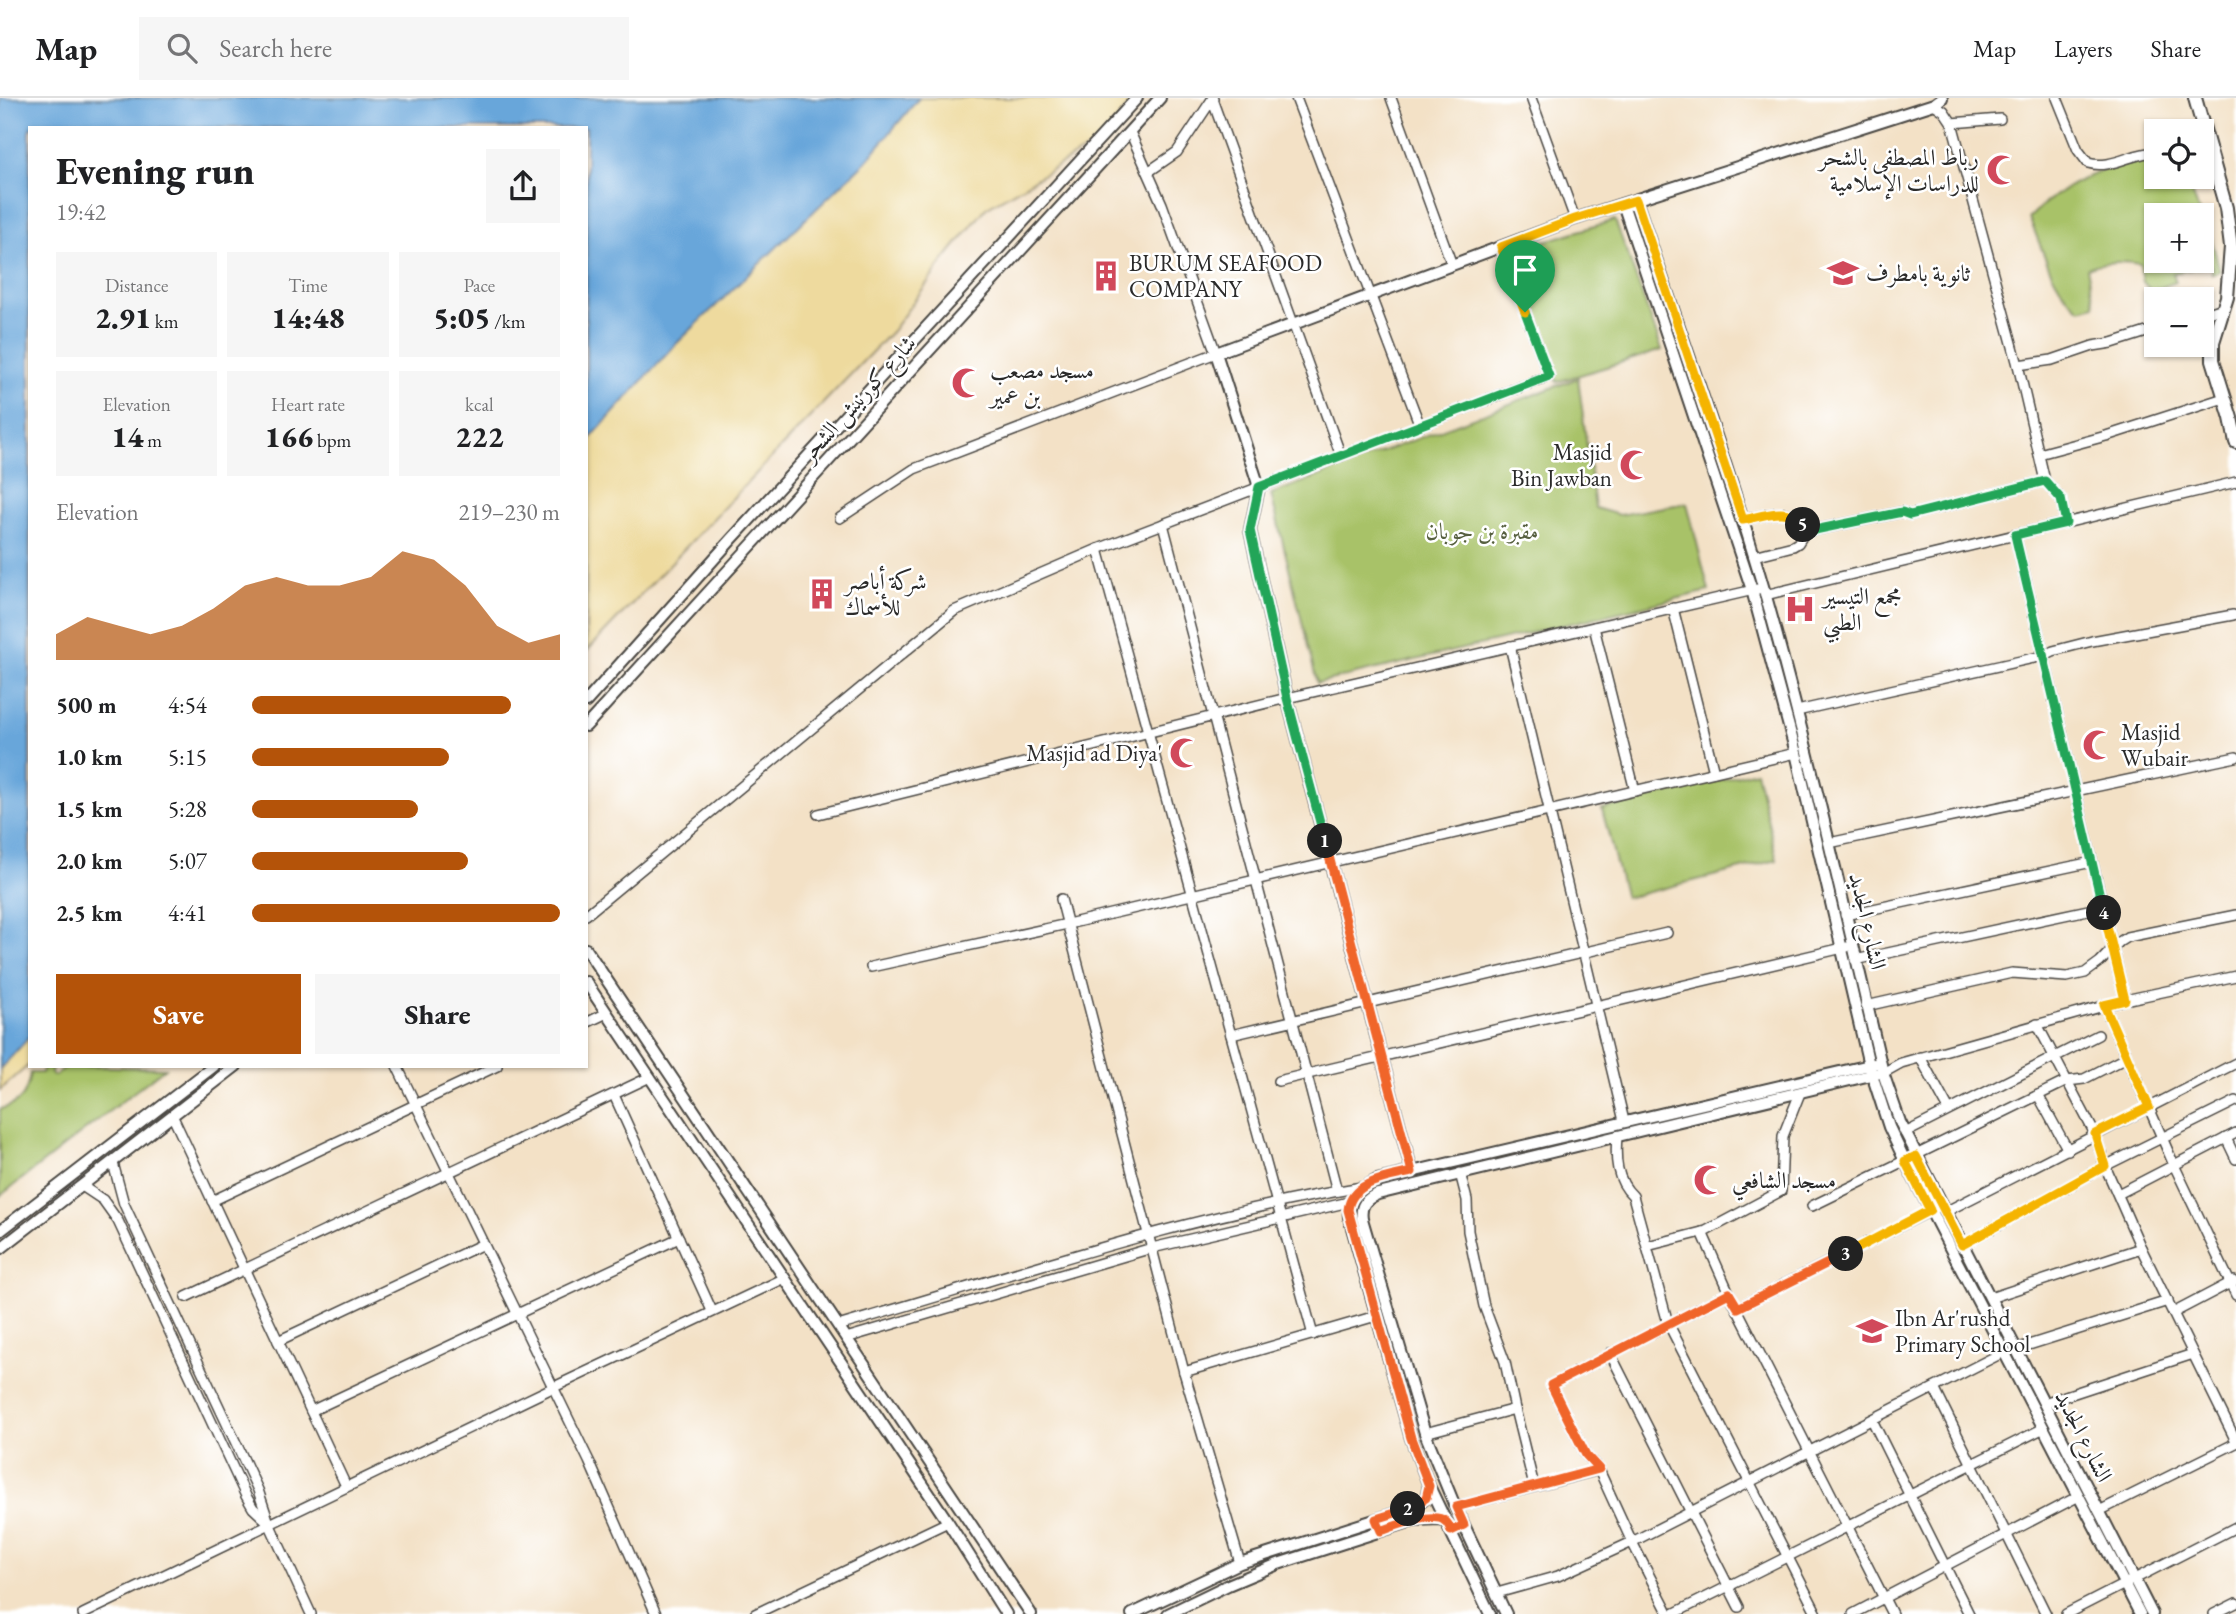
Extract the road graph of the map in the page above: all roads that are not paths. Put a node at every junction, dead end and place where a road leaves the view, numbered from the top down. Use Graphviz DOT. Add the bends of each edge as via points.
graph roads {
  1 [pos="1137,98"];
  2 [pos="1160,98"];
  3 [pos="1296,98"];
  4 [pos="1391,98"];
  5 [pos="1531,98"];
  6 [pos="2057,98"];
  7 [pos="2195,98"];
  8 [pos="1212,99"];
  9 [pos="1938,101"];
  10 [pos="2000,119"];
  11 [pos="2199,119"];
  12 [pos="1952,123"];
  13 [pos="1130,132"];
  14 [pos="2144,154"];
  15 [pos="1148,172"];
  16 [pos="2214,173"];
  17 [pos="1636,200"];
  18 [pos="1623,204"];
  19 [pos="1575,219"];
  20 [pos="1501,247"];
  21 [pos="997,249"];
  22 [pos="1010,261"];
  23 [pos="1452,265"];
  24 [pos="1370,295"];
  25 [pos="2224,308"];
  26 [pos="2214,311"];
  27 [pos="1293,324"];
  28 [pos="2144,333"];
  29 [pos="1216,353"];
  30 [pos="2018,365"];
  31 [pos="2224,397"];
  32 [pos="1420,426"];
  33 [pos="2236,442"];
  34 [pos="2039,454"];
  35 [pos="1341,456"];
  36 [pos="2045,481"];
  37 [pos="2236,482"];
  38 [pos="1259,487"];
  39 [pos="841,518"];
  40 [pos="1743,520"];
  41 [pos="2066,523"];
  42 [pos="1163,524"];
  43 [pos="1805,532"];
  44 [pos="2015,535"];
  45 [pos="730,540"];
  46 [pos="1098,549"];
  47 [pos="746,551"];
  48 [pos="1754,556"];
  49 [pos="1760,591"];
  50 [pos="1673,608"];
  51 [pos="2233,615"];
  52 [pos="1594,627"];
  53 [pos="1510,646"];
  54 [pos="2043,656"];
  55 [pos="1287,698"];
  56 [pos="588,700"];
  57 [pos="1797,711"];
  58 [pos="1213,716"];
  59 [pos="588,724"];
  60 [pos="1148,732"];
  61 [pos="1796,752"];
  62 [pos="2236,757"];
  63 [pos="1714,772"];
  64 [pos="1635,791"];
  65 [pos="2075,791"];
  66 [pos="1550,811"];
  67 [pos="818,814"];
  68 [pos="1829,843"];
  69 [pos="2092,862"];
  70 [pos="1331,863"];
  71 [pos="1257,880"];
  72 [pos="1192,895"];
  73 [pos="1061,899"];
  74 [pos="2102,907"];
  75 [pos="588,913"];
  76 [pos="1845,915"];
  77 [pos="2236,915"];
  78 [pos="1067,924"];
  79 [pos="1667,933"];
  80 [pos="1847,947"];
  81 [pos="2113,950"];
  82 [pos="588,952"];
  83 [pos="1584,953"];
  84 [pos="1855,960"];
  85 [pos="871,967"];
  86 [pos="2236,976"];
  87 [pos="588,985"];
  88 [pos="2125,1000"];
  89 [pos="1367,1003"];
  90 [pos="2104,1005"];
  91 [pos="1866,1006"];
  92 [pos="1597,1007"];
  93 [pos="607,1013"];
  94 [pos="1294,1020"];
  95 [pos="588,1022"];
  96 [pos="2037,1024"];
  97 [pos="1231,1035"];
  98 [pos="2098,1035"];
  99 [pos="1381,1057"];
  100 [pos="1920,1057"];
  101 [pos="2054,1057"];
  102 [pos="2127,1058"];
  103 [pos="2236,1063"];
  104 [pos="211,1068"];
  105 [pos="234,1068"];
  106 [pos="398,1068"];
  107 [pos="493,1068"];
  108 [pos="1876,1069"];
  109 [pos="1308,1074"];
  110 [pos="650,1077"];
  111 [pos="1278,1081"];
  112 [pos="2067,1081"];
  113 [pos="1800,1093"];
  114 [pos="614,1095"];
  115 [pos="2038,1095"];
  116 [pos="2236,1101"];
  117 [pos="416,1104"];
  118 [pos="2149,1107"];
  119 [pos="1950,1110"];
  120 [pos="173,1117"];
  121 [pos="1624,1121"];
  122 [pos="1905,1133"];
  123 [pos="2236,1133"];
  124 [pos="2095,1134"];
  125 [pos="1618,1136"];
  126 [pos="2163,1138"];
  127 [pos="2226,1138"];
  128 [pos="2068,1150"];
  129 [pos="1916,1156"];
  130 [pos="2236,1159"];
  131 [pos="1905,1161"];
  132 [pos="113,1163"];
  133 [pos="2174,1165"];
  134 [pos="2105,1166"];
  135 [pos="1412,1172"];
  136 [pos="1460,1173"];
  137 [pos="449,1174"];
  138 [pos="82,1186"];
  139 [pos="1362,1187"];
  140 [pos="1337,1191"];
  141 [pos="2118,1194"];
  142 [pos="212,1201"];
  143 [pos="1349,1202"];
  144 [pos="1277,1203"];
  145 [pos="1812,1206"];
  146 [pos="1930,1210"];
  147 [pos="1945,1212"];
  148 [pos="1280,1217"];
  149 [pos="0,1231"];
  150 [pos="1702,1232"];
  151 [pos="1149,1235"];
  152 [pos="679,1238"];
  153 [pos="483,1244"];
  154 [pos="1962,1245"];
  155 [pos="1647,1246"];
  156 [pos="1152,1248"];
  157 [pos="2141,1248"];
  158 [pos="0,1249"];
  159 [pos="243,1268"];
  160 [pos="785,1278"];
  161 [pos="2233,1282"];
  162 [pos="1729,1293"];
  163 [pos="2236,1295"];
  164 [pos="186,1297"];
  165 [pos="1990,1298"];
  166 [pos="2168,1301"];
  167 [pos="1738,1308"];
  168 [pos="712,1311"];
  169 [pos="2173,1313"];
  170 [pos="516,1314"];
  171 [pos="1376,1316"];
  172 [pos="1668,1323"];
  173 [pos="838,1326"];
  174 [pos="1313,1335"];
  175 [pos="846,1338"];
  176 [pos="278,1341"];
  177 [pos="2016,1349"];
  178 [pos="2004,1352"];
  179 [pos="1610,1353"];
  180 [pos="2193,1354"];
  181 [pos="1184,1372"];
  182 [pos="552,1388"];
  183 [pos="1934,1388"];
  184 [pos="2044,1403"];
  185 [pos="1515,1409"];
  186 [pos="311,1411"];
  187 [pos="1872,1420"];
  188 [pos="2043,1428"];
  189 [pos="1425,1433"];
  190 [pos="2236,1442"];
  191 [pos="1810,1452"];
  192 [pos="1971,1465"];
  193 [pos="1599,1469"];
  194 [pos="1750,1483"];
  195 [pos="943,1484"];
  196 [pos="346,1486"];
  197 [pos="1429,1486"];
  198 [pos="1534,1486"];
  199 [pos="928,1493"];
  200 [pos="1909,1495"];
  201 [pos="2079,1496"];
  202 [pos="1456,1507"];
  203 [pos="2099,1511"];
  204 [pos="1691,1513"];
  205 [pos="1376,1519"];
  206 [pos="948,1522"];
  207 [pos="269,1523"];
  208 [pos="1464,1525"];
  209 [pos="1449,1526"];
  210 [pos="1847,1526"];
  211 [pos="2236,1527"];
  212 [pos="1381,1531"];
  213 [pos="2006,1534"];
  214 [pos="1632,1542"];
  215 [pos="1787,1556"];
  216 [pos="1240,1563"];
  217 [pos="1945,1566"];
  218 [pos="2129,1582"];
  219 [pos="1728,1586"];
  220 [pos="1496,1593"];
  221 [pos="1884,1598"];
  222 [pos="2236,1603"];
  223 [pos="1739,1607"];
  224 [pos="83,1614"];
  225 [pos="311,1614"];
  226 [pos="656,1614"];
  227 [pos="755,1614"];
  228 [pos="1006,1614"];
  229 [pos="1031,1614"];
  230 [pos="1132,1614"];
  231 [pos="1168,1614"];
  232 [pos="1490,1614"];
  233 [pos="1506,1614"];
  234 [pos="1671,1614"];
  235 [pos="1817,1614"];
  236 [pos="1853,1614"];
  237 [pos="1892,1614"];
  238 [pos="1969,1614"];
  239 [pos="2046,1614"];
  240 [pos="2066,1614"];
  241 [pos="2140,1614"];
  242 [pos="2152,1614"];
  243 [pos="2214,1614"];
  1 -- 21 [label="street, شارع كورنيش الشحر"];
  2 -- 13 [label="street, شارع كورنيش الشحر"];
  3 -- 24 [label="street"];
  4 -- 23 [label="street"];
  5 -- 19 [label="street"];
  6 -- 14 [label="street" via="2088,163 2104,164"];
  7 -- 11 [label="main road"];
  8 -- 15 [label="street" via="1177,152"];
  8 -- 27 [label="street"];
  9 -- 12 [label="street"];
  9 -- 17 [label="street"];
  10 -- 12 [label="street"];
  12 -- 30 [label="street"];
  13 -- 15 [label="street"];
  13 -- 22 [label="street, شارع كورنيش الشحر"];
  15 -- 29 [label="street"];
  16 -- 25 [label="main road" via="2226,208 2231,247"];
  17 -- 18 [label="street"];
  17 -- 40 [label="street, الشارع الجديد"];
  18 -- 19 [label="street"];
  18 -- 49 [label="street, الشارع الجديد"];
  19 -- 20 [label="street"];
  20 -- 23 [label="street"];
  20 -- 32 [label="street" via="1549,376"];
  21 -- 22 [label="street"];
  21 -- 45 [label="street, شارع كورنيش الشحر"];
  22 -- 47 [label="street, شارع كورنيش الشحر"];
  23 -- 24 [label="street"];
  24 -- 27 [label="street"];
  24 -- 32 [label="street"];
  25 -- 26 [label="street"];
  25 -- 31 [label="main road" via="2213,342 2213,360"];
  27 -- 29 [label="street"];
  27 -- 35 [label="street"];
  28 -- 30 [label="street" via="2052,360"];
  29 -- 38 [label="street"];
  29 -- 39 [label="street" via="914,469"];
  30 -- 34 [label="street"];
  31 -- 33 [label="main road"];
  31 -- 34 [label="street"];
  32 -- 35 [label="street"];
  34 -- 36 [label="street"];
  35 -- 38 [label="street"];
  36 -- 41 [label="street" via="2061,499"];
  36 -- 43 [label="street" via="1910,515 1902,512"];
  37 -- 41 [label="street"];
  38 -- 42 [label="street"];
  38 -- 55 [label="street" via="1250,530"];
  40 -- 43 [label="street" via="1788,513 1797,517"];
  40 -- 48 [label="street, الشارع الجديد"];
  41 -- 44 [label="street"];
  42 -- 46 [label="street"];
  42 -- 58 [label="street"];
  43 -- 48 [label="street" via="1793,546"];
  44 -- 49 [label="street"];
  44 -- 54 [label="street"];
  45 -- 47 [label="street"];
  45 -- 56 [label="street, شارع كورنيش الشحر"];
  46 -- 60 [label="street"];
  46 -- 75 [label="street" via="954,611"];
  47 -- 59 [label="street, شارع كورنيش الشحر"];
  48 -- 49 [label="street, الشارع الجديد"];
  49 -- 50 [label="street"];
  49 -- 57 [label="street, الشارع الجديد"];
  49 -- 61 [label="street, الشارع الجديد"];
  50 -- 52 [label="street"];
  50 -- 63 [label="street"];
  51 -- 54 [label="street" via="2092,641"];
  52 -- 53 [label="street"];
  52 -- 64 [label="street"];
  53 -- 55 [label="street"];
  53 -- 66 [label="street"];
  54 -- 57 [label="street"];
  54 -- 65 [label="street"];
  55 -- 58 [label="street"];
  55 -- 70 [label="street"];
  57 -- 68 [label="street, الشارع الجديد"];
  58 -- 60 [label="street"];
  58 -- 71 [label="street"];
  60 -- 67 [label="street"];
  60 -- 72 [label="street"];
  61 -- 63 [label="street"];
  61 -- 80 [label="street, الشارع الجديد"];
  62 -- 65 [label="street"];
  63 -- 64 [label="street"];
  64 -- 66 [label="street"];
  65 -- 68 [label="street"];
  65 -- 69 [label="street"];
  66 -- 70 [label="street"];
  66 -- 83 [label="street"];
  68 -- 76 [label="street, الشارع الجديد"];
  69 -- 74 [label="street"];
  69 -- 76 [label="street"];
  70 -- 71 [label="street"];
  70 -- 89 [label="street"];
  71 -- 72 [label="street"];
  71 -- 94 [label="street"];
  72 -- 78 [label="street"];
  72 -- 97 [label="street"];
  73 -- 78 [label="street"];
  74 -- 81 [label="street"];
  74 -- 84 [label="street"];
  76 -- 80 [label="street, الشارع الجديد"];
  77 -- 81 [label="street" via="2127,937"];
  78 -- 85 [label="street"];
  78 -- 151 [label="street"];
  79 -- 83 [label="street"];
  80 -- 84 [label="street, الشارع الجديد"];
  80 -- 92 [label="street"];
  80 -- 108 [label="street, الشارع الجديد"];
  81 -- 88 [label="street"];
  81 -- 91 [label="street" via="2085,972 2067,977 2012,973"];
  82 -- 173 [label="street"];
  83 -- 89 [label="street"];
  83 -- 92 [label="street"];
  84 -- 91 [label="street, الشارع الجديد"];
  86 -- 88 [label="street"];
  87 -- 93 [label="street"];
  88 -- 90 [label="street"];
  89 -- 94 [label="street"];
  89 -- 99 [label="street"];
  90 -- 96 [label="street"];
  90 -- 102 [label="street"];
  91 -- 108 [label="street, الشارع الجديد"];
  92 -- 99 [label="street"];
  92 -- 121 [label="street"];
  93 -- 95 [label="street"];
  93 -- 110 [label="street"];
  94 -- 97 [label="street"];
  94 -- 109 [label="street"];
  96 -- 100 [label="street"];
  96 -- 101 [label="street"];
  97 -- 144 [label="street"];
  98 -- 101 [label="street"];
  99 -- 109 [label="street"];
  99 -- 135 [label="street"];
  100 -- 108 [label="street"];
  100 -- 119 [label="street"];
  101 -- 112 [label="street"];
  101 -- 119 [label="street"];
  102 -- 112 [label="street" via="2084,1079"];
  102 -- 118 [label="street"];
  103 -- 118 [label="street"];
  104 -- 149 [label="street"];
  105 -- 120 [label="street"];
  106 -- 117 [label="street"];
  107 -- 117 [label="street"];
  108 -- 113 [label="street"];
  108 -- 121 [label="street"];
  108 -- 122 [label="street, الشارع الجديد"];
  108 -- 131 [label="street, الشارع الجديد" via="1889,1126"];
  109 -- 111 [label="street"];
  109 -- 140 [label="street"];
  110 -- 114 [label="street"];
  110 -- 160 [label="street"];
  112 -- 115 [label="street"];
  112 -- 124 [label="street"];
  113 -- 125 [label="street"];
  113 -- 150 [label="street" via="1783,1136 1781,1191"];
  114 -- 137 [label="street"];
  114 -- 152 [label="street"];
  115 -- 128 [label="street"];
  115 -- 129 [label="street"];
  116 -- 126 [label="street"];
  117 -- 137 [label="street"];
  117 -- 142 [label="street"];
  118 -- 124 [label="street"];
  118 -- 126 [label="street"];
  119 -- 122 [label="street"];
  120 -- 132 [label="street"];
  120 -- 142 [label="street"];
  121 -- 135 [label="street"];
  122 -- 129 [label="street, الشارع الجديد"];
  123 -- 127 [label="street"];
  124 -- 128 [label="street"];
  124 -- 134 [label="street"];
  125 -- 136 [label="street"];
  125 -- 155 [label="street" via="1615,1156 1622,1186 1633,1196"];
  126 -- 133 [label="street"];
  126 -- 134 [label="street"];
  127 -- 130 [label="street"];
  127 -- 133 [label="street"];
  128 -- 147 [label="street"];
  129 -- 131 [label="street"];
  129 -- 147 [label="street, الشارع الجديد"];
  131 -- 145 [label="street"];
  131 -- 146 [label="street, الشارع الجديد"];
  132 -- 138 [label="street"];
  132 -- 207 [label="street" via="124,1203 262,1498"];
  133 -- 141 [label="street"];
  133 -- 161 [label="street"];
  134 -- 141 [label="street"];
  134 -- 154 [label="street"];
  135 -- 139 [label="street"];
  136 -- 185 [label="street" via="1484,1306 1505,1362"];
  136 -- 189 [label="street" via="1378,1194 1362,1208"];
  137 -- 153 [label="street"];
  137 -- 159 [label="street"];
  138 -- 158 [label="street"];
  138 -- 207 [label="street" via="103,1200 118,1221 246,1496"];
  139 -- 140 [label="street"];
  139 -- 143 [label="street"];
  140 -- 144 [label="street"];
  141 -- 157 [label="street"];
  142 -- 159 [label="street"];
  143 -- 148 [label="street"];
  143 -- 171 [label="street"];
  144 -- 148 [label="street"];
  144 -- 151 [label="street"];
  146 -- 167 [label="street"];
  146 -- 178 [label="street, الشارع الجديد"];
  147 -- 154 [label="street, الشارع الجديد"];
  148 -- 156 [label="street"];
  148 -- 174 [label="street"];
  150 -- 155 [label="street"];
  150 -- 162 [label="street"];
  151 -- 156 [label="street"];
  151 -- 173 [label="street"];
  152 -- 168 [label="street"];
  152 -- 170 [label="street"];
  153 -- 170 [label="street"];
  153 -- 176 [label="street"];
  154 -- 165 [label="street, الشارع الجديد"];
  155 -- 172 [label="street"];
  156 -- 175 [label="street"];
  156 -- 181 [label="street"];
  157 -- 165 [label="street"];
  157 -- 166 [label="street"];
  159 -- 164 [label="street"];
  159 -- 176 [label="street"];
  160 -- 168 [label="street"];
  160 -- 199 [label="street"];
  161 -- 163 [label="street"];
  161 -- 169 [label="street"];
  162 -- 167 [label="street"];
  162 -- 172 [label="street"];
  165 -- 177 [label="street, الشارع الجديد"];
  166 -- 169 [label="street"];
  166 -- 177 [label="street"];
  167 -- 191 [label="street"];
  168 -- 182 [label="street"];
  169 -- 180 [label="street"];
  170 -- 182 [label="street"];
  170 -- 186 [label="street"];
  171 -- 174 [label="street"];
  171 -- 197 [label="street"];
  172 -- 179 [label="street"];
  172 -- 194 [label="street"];
  173 -- 175 [label="street"];
  174 -- 181 [label="street"];
  175 -- 195 [label="street"];
  176 -- 186 [label="street"];
  177 -- 184 [label="street, الشارع الجديد"];
  178 -- 183 [label="street"];
  178 -- 188 [label="street, الشارع الجديد"];
  179 -- 193 [label="street" via="1551,1385 1586,1455"];
  179 -- 204 [label="street"];
  180 -- 184 [label="street"];
  180 -- 190 [label="street"];
  181 -- 216 [label="street"];
  182 -- 196 [label="street"];
  182 -- 226 [label="street"];
  183 -- 187 [label="street"];
  183 -- 192 [label="street"];
  184 -- 203 [label="street, الشارع الجديد"];
  185 -- 189 [label="street"];
  185 -- 198 [label="street"];
  186 -- 196 [label="street"];
  187 -- 191 [label="street"];
  187 -- 200 [label="street"];
  188 -- 192 [label="street"];
  188 -- 201 [label="street, الشارع الجديد"];
  189 -- 202 [label="street"];
  190 -- 203 [label="street"];
  191 -- 194 [label="street"];
  191 -- 210 [label="street"];
  192 -- 200 [label="street"];
  192 -- 213 [label="street"];
  193 -- 198 [label="street"];
  193 -- 214 [label="street"];
  194 -- 204 [label="street"];
  194 -- 215 [label="street"];
  195 -- 199 [label="street"];
  195 -- 229 [label="street"];
  196 -- 207 [label="street"];
  197 -- 205 [label="street" via="1426,1498 1415,1507"];
  197 -- 209 [label="street"];
  198 -- 202 [label="street"];
  199 -- 206 [label="street"];
  200 -- 210 [label="street"];
  200 -- 217 [label="street"];
  201 -- 213 [label="street"];
  201 -- 218 [label="street, الشارع الجديد"];
  202 -- 208 [label="street"];
  203 -- 218 [label="street, الشارع الجديد"];
  204 -- 214 [label="street"];
  204 -- 219 [label="street"];
  205 -- 212 [label="street"];
  205 -- 216 [label="street"];
  206 -- 227 [label="street"];
  206 -- 228 [label="street"];
  207 -- 224 [label="street"];
  207 -- 225 [label="street"];
  208 -- 209 [label="street"];
  208 -- 220 [label="street"];
  209 -- 212 [label="street" via="1440,1518 1424,1519"];
  209 -- 232 [label="street"];
  210 -- 215 [label="street"];
  210 -- 221 [label="street"];
  211 -- 218 [label="street"];
  212 -- 231 [label="street" via="1278,1564"];
  213 -- 217 [label="street"];
  213 -- 239 [label="street"];
  214 -- 220 [label="street" via="1558,1576"];
  214 -- 234 [label="street"];
  215 -- 219 [label="street"];
  215 -- 235 [label="street"];
  216 -- 230 [label="street"];
  217 -- 221 [label="street"];
  217 -- 238 [label="street"];
  218 -- 240 [label="street"];
  218 -- 241 [label="street, الشارع الجديد"];
  218 -- 242 [label="street, الشارع الجديد"];
  219 -- 223 [label="street"];
  219 -- 234 [label="street"];
  220 -- 233 [label="street"];
  221 -- 236 [label="street"];
  221 -- 237 [label="street"];
  222 -- 243 [label="street"];
}
